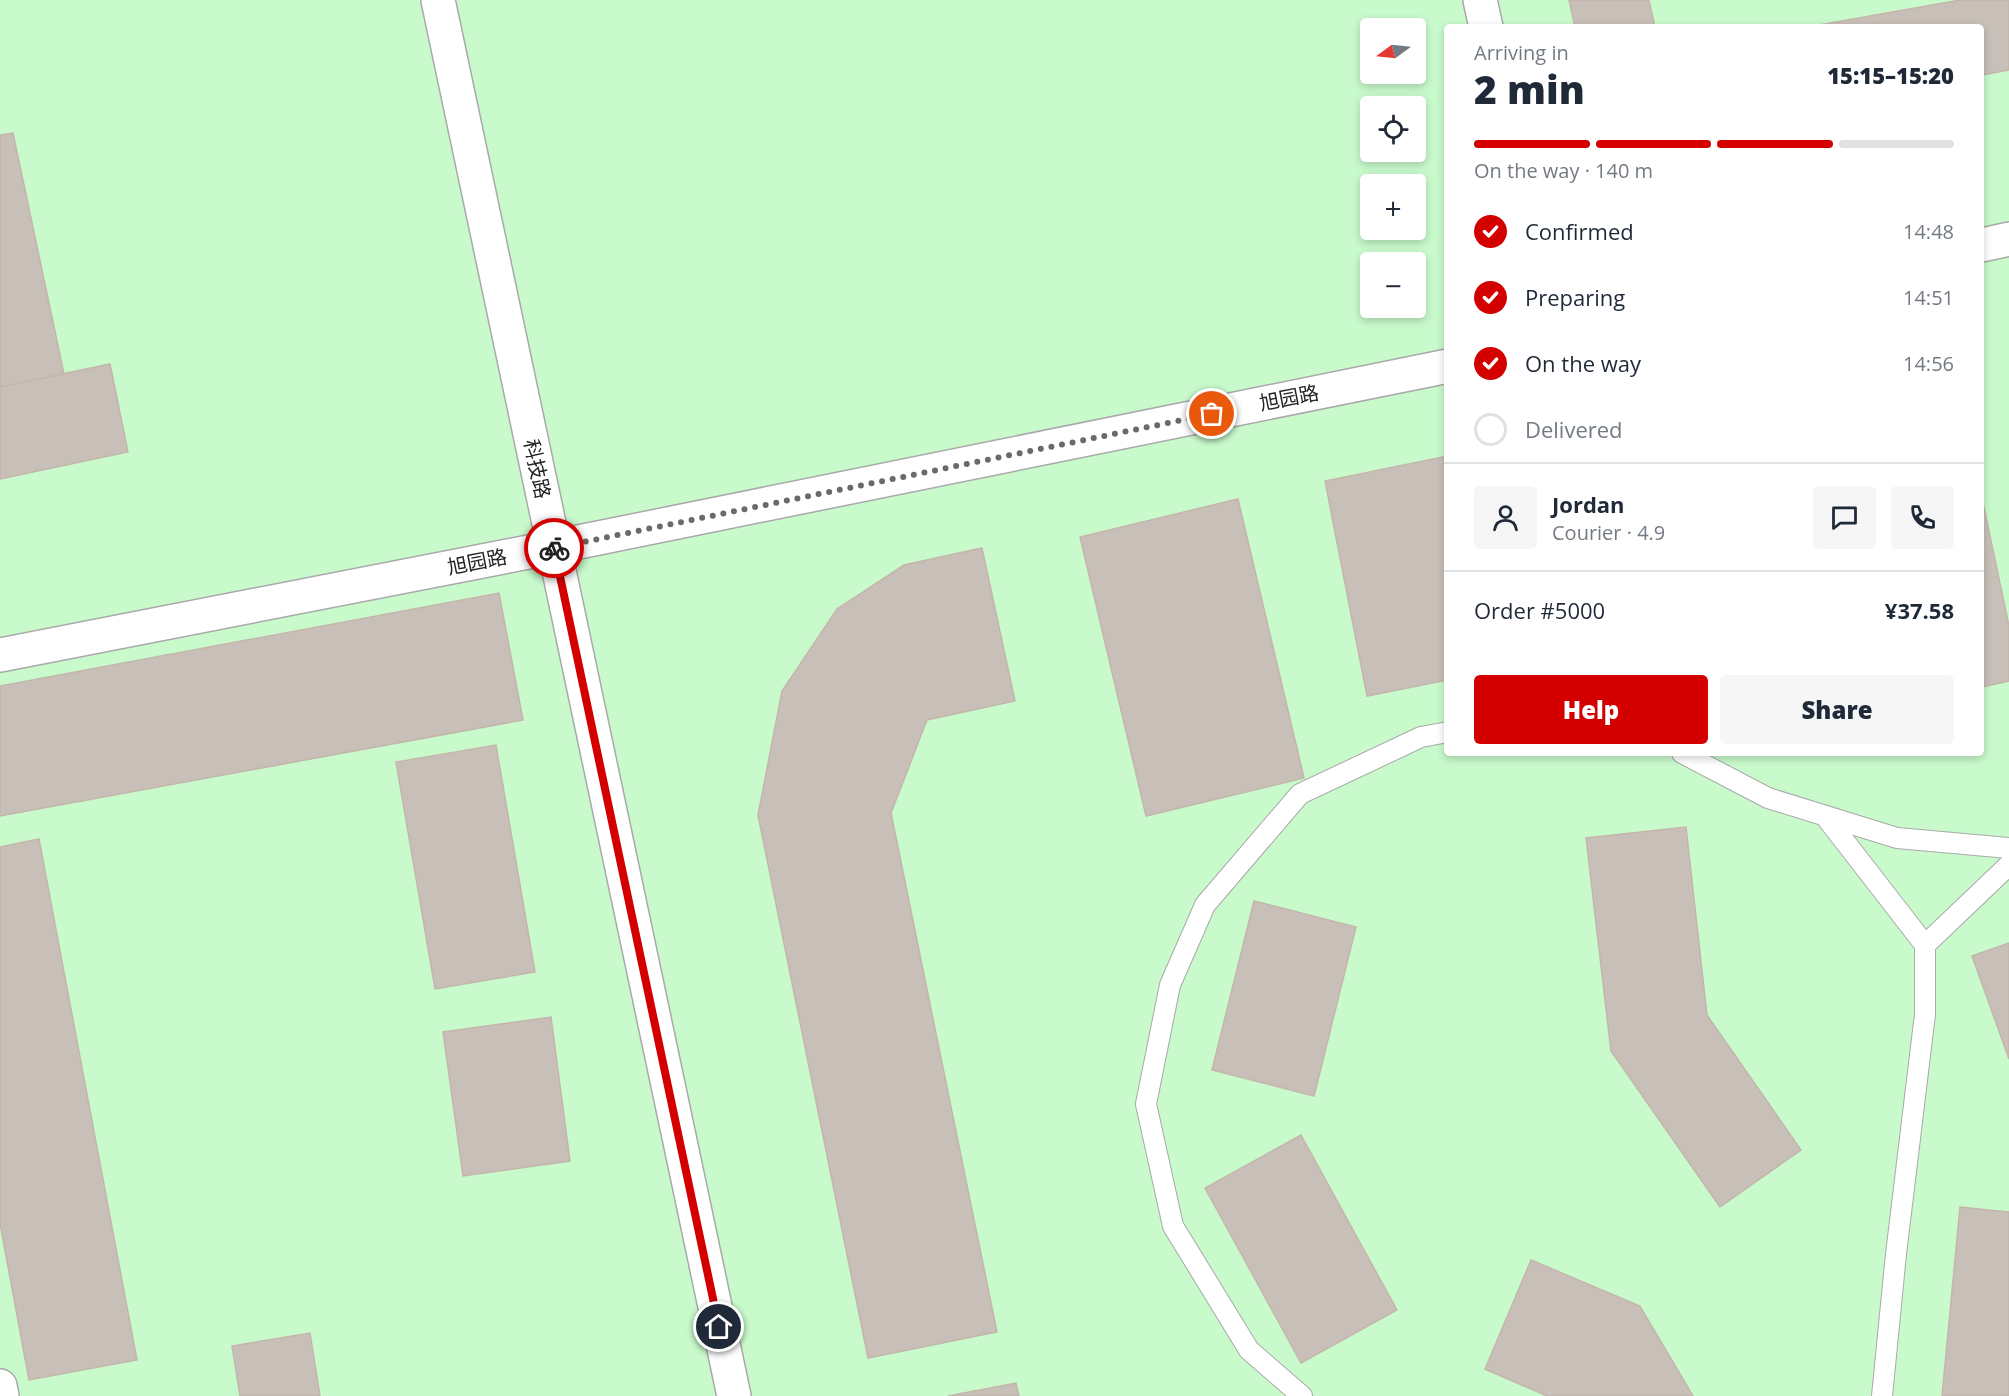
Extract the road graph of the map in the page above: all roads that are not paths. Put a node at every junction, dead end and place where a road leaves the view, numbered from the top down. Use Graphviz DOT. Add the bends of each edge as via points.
graph roads {
  1 [pos="438,0"];
  2 [pos="1480,0"];
  3 [pos="1485,24"];
  4 [pos="2009,239"];
  5 [pos="1984,245"];
  6 [pos="1444,367"];
  7 [pos="554,547"];
  8 [pos="0,655"];
  9 [pos="1444,733"];
  10 [pos="1688,756"];
  11 [pos="1825,816"];
  12 [pos="2009,848"];
  13 [pos="2009,865"];
  14 [pos="1925,945"];
  15 [pos="0,1386"];
  16 [pos="2,1396"];
  17 [pos="734,1396"];
  18 [pos="1302,1396"];
  19 [pos="1882,1396"];
  1 -- 7 [label="street, 科技路"];
  2 -- 3 [label="street"];
  4 -- 5 [label="street"];
  6 -- 7 [label="street, 旭园路"];
  7 -- 8 [label="street, 旭园路"];
  7 -- 17 [label="street, 科技路"];
  9 -- 18 [label="lane" via="1421,737 1299,794 1205,905 1170,985 1146,1104 1173,1226 1249,1350"];
  10 -- 11 [label="lane" via="1768,798"];
  11 -- 12 [label="lane" via="1897,838"];
  11 -- 14 [label="lane"];
  13 -- 14 [label="lane"];
  14 -- 19 [label="lane" via="1925,1014"];
  15 -- 16 [label="street"];
}
